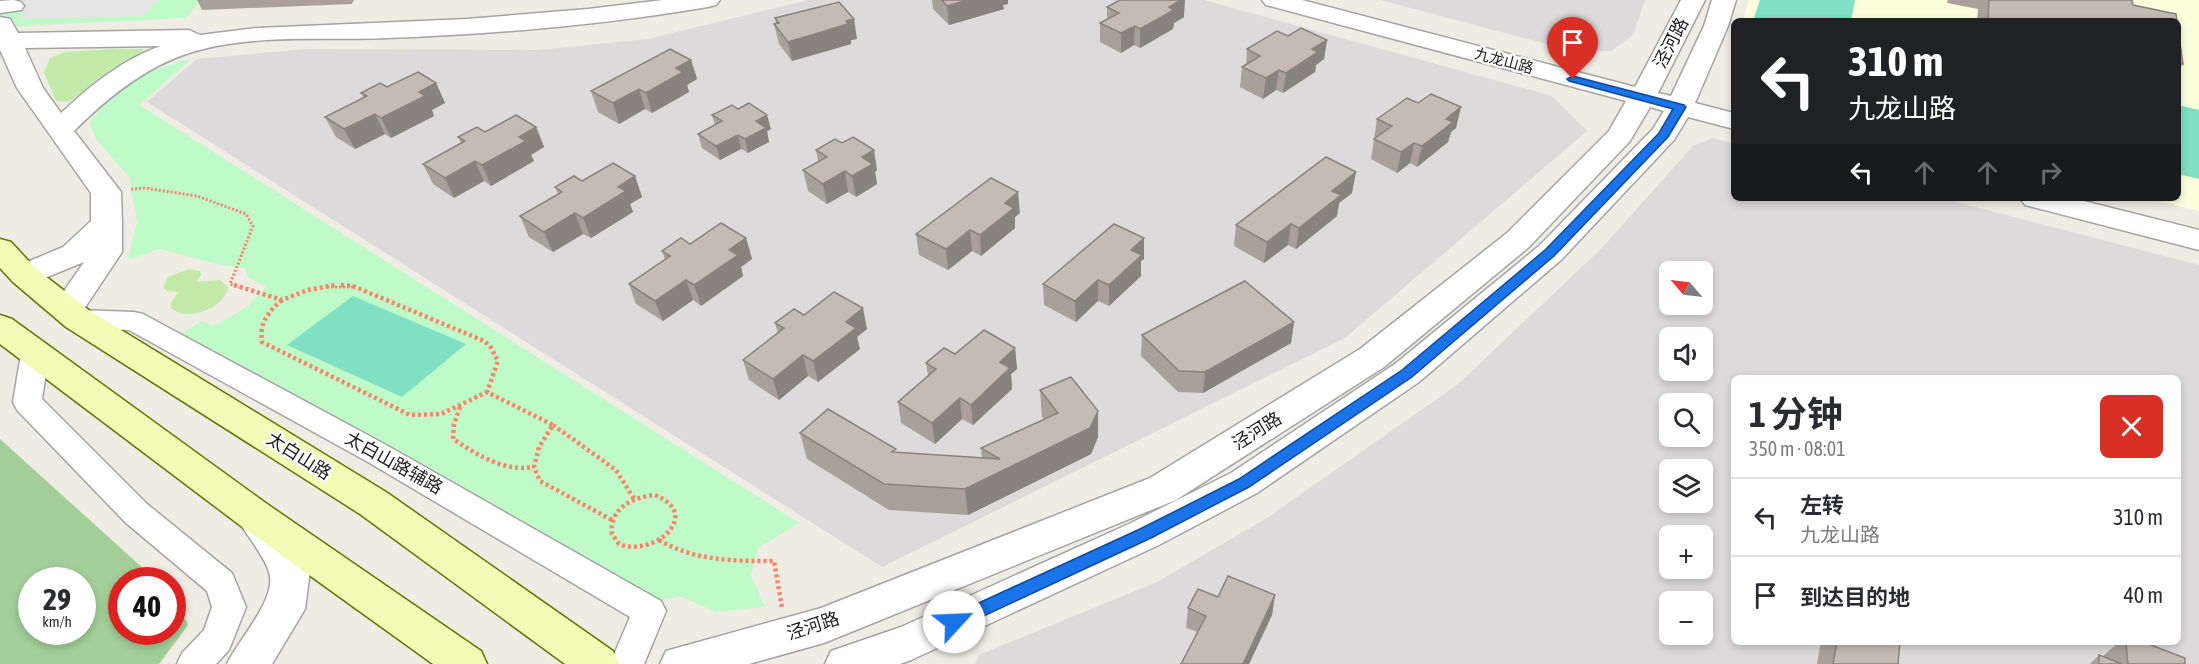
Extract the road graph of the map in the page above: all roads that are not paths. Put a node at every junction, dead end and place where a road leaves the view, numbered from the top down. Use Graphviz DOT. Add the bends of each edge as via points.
graph roads {
  1 [pos="708,0"];
  2 [pos="1274,0"];
  3 [pos="1693,0"];
  4 [pos="1724,0"];
  5 [pos="5,23"];
  6 [pos="230,37"];
  7 [pos="1642,97"];
  8 [pos="1680,107"];
  9 [pos="1731,120"];
  10 [pos="59,130"];
  11 [pos="2047,201"];
  12 [pos="107,223"];
  13 [pos="2199,240"];
  14 [pos="0,249"];
  15 [pos="24,275"];
  16 [pos="72,314"];
  17 [pos="13,340"];
  18 [pos="254,515"];
  19 [pos="900,653"];
  20 [pos="194,664"];
  21 [pos="248,664"];
  22 [pos="466,664"];
  23 [pos="598,664"];
  24 [pos="627,664"];
  25 [pos="681,664"];
  26 [pos="846,664"];
  1 -- 6 [label="street" via="506,26"];
  2 -- 7 [label="street, 九龙山路"];
  3 -- 7 [label="street, 泾河路"];
  4 -- 8 [label="street, 泾河路"];
  5 -- 6 [label="street"];
  5 -- 10 [label="street" via="30,88"];
  6 -- 10 [label="street" via="182,47 151,60 92,98"];
  7 -- 8 [label="street, 九龙山路"];
  7 -- 25 [label="street, 泾河路" via="1620,135 1518,240 1372,358 1163,489 824,625"];
  8 -- 9 [label="street, 九龙山路"];
  8 -- 19 [label="street, 泾河路" via="1664,134 1550,253 1407,374 1244,483"];
  10 -- 12 [label="street" via="106,192"];
  11 -- 13 [label="street"];
  12 -- 15 [label="street" via="74,254"];
  12 -- 16 [label="street" via="107,252"];
  14 -- 15 [label="main road, 太白山路"];
  15 -- 16 [label="main road, 太白山路"];
  16 -- 23 [label="main road, 太白山路" via="374,503"];
  16 -- 24 [label="street, 太白山路辅路" via="134,321 378,454 649,611"];
  17 -- 18 [label="main road"];
  17 -- 20 [label="street" via="27,402 136,513 220,583 229,607 217,639"];
  18 -- 21 [label="street" via="290,571 285,609"];
  18 -- 22 [label="main road"];
  19 -- 26 [label="street, 泾河路"];
}
